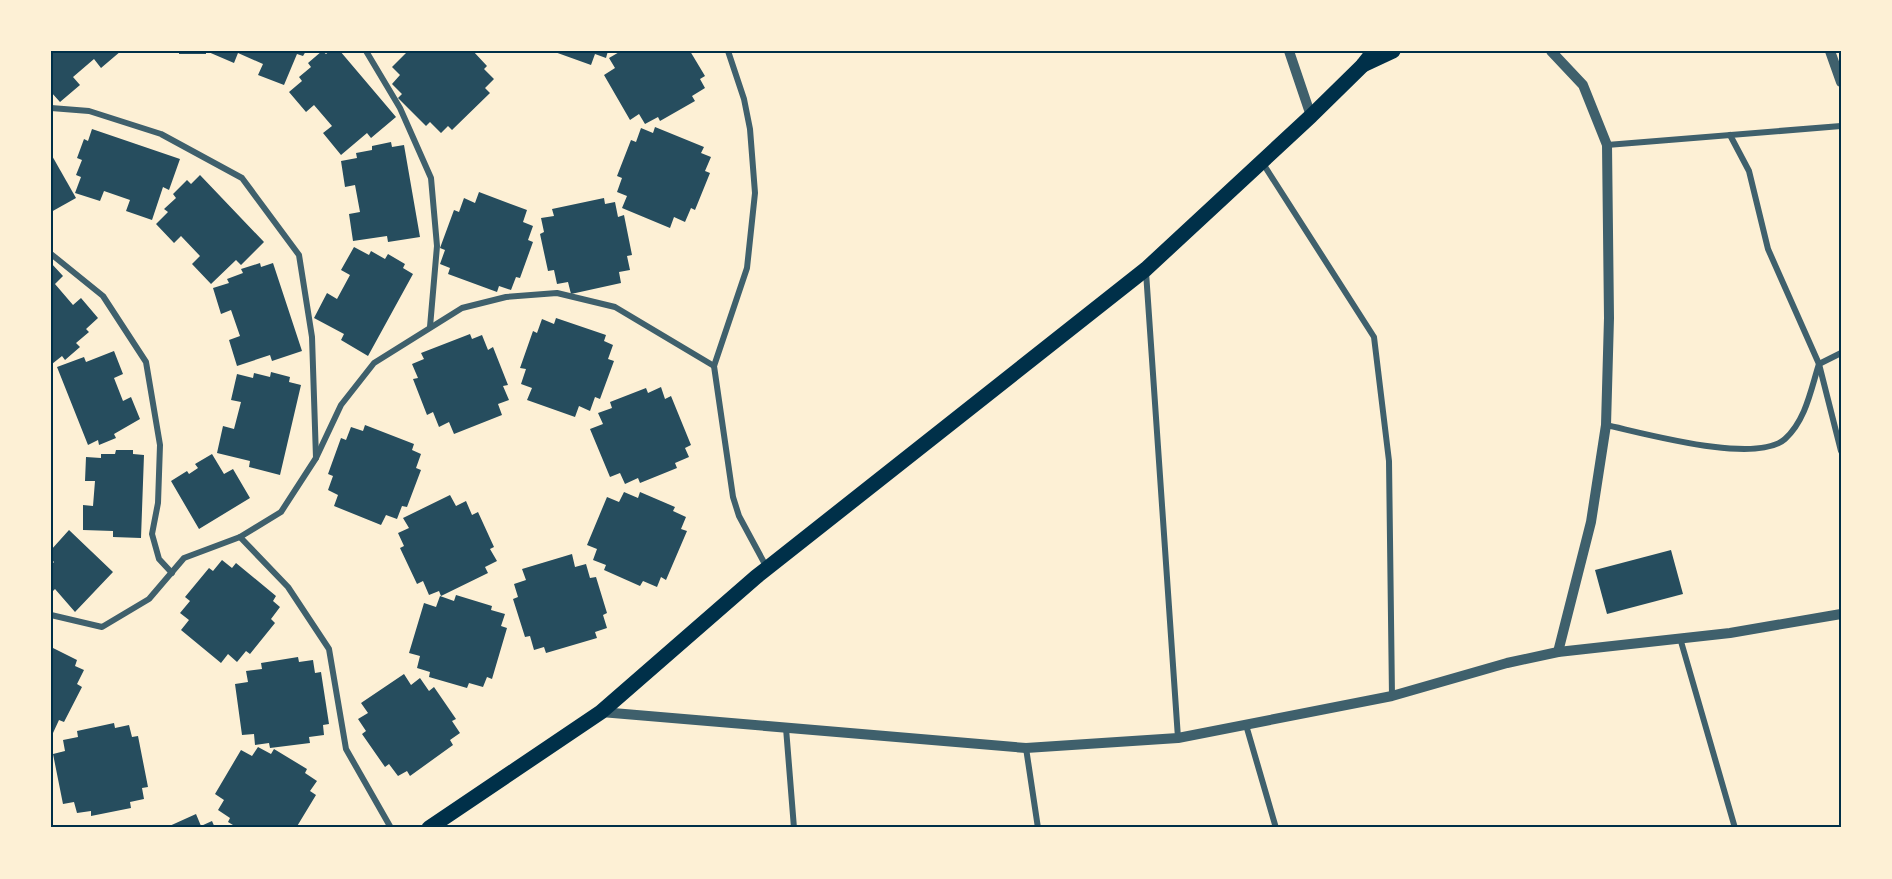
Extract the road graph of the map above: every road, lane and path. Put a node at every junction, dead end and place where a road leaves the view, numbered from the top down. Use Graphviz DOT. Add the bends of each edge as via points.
graph roads {
  1 [pos="366,51"];
  2 [pos="728,51"];
  3 [pos="1289,51"];
  4 [pos="1374,51"];
  5 [pos="1393,51"];
  6 [pos="1551,51"];
  7 [pos="1830,51"];
  8 [pos="1363,66"];
  9 [pos="1841,82"];
  10 [pos="51,108"];
  11 [pos="1311,116"];
  12 [pos="1841,126"];
  13 [pos="1730,135"];
  14 [pos="1607,145"];
  15 [pos="1262,162"];
  16 [pos="51,254"];
  17 [pos="1146,269"];
  18 [pos="430,327"];
  19 [pos="1841,353"];
  20 [pos="1819,364"];
  21 [pos="714,366"];
  22 [pos="1606,425"];
  23 [pos="1841,451"];
  24 [pos="315,458"];
  25 [pos="240,537"];
  26 [pos="767,569"];
  27 [pos="172,573"];
  28 [pos="1841,614"];
  29 [pos="51,615"];
  30 [pos="1680,638"];
  31 [pos="1558,652"];
  32 [pos="1392,696"];
  33 [pos="601,712"];
  34 [pos="1246,725"];
  35 [pos="786,728"];
  36 [pos="1178,738"];
  37 [pos="1026,748"];
  38 [pos="391,828"];
  39 [pos="429,828"];
  40 [pos="794,828"];
  41 [pos="1038,828"];
  42 [pos="1276,828"];
  43 [pos="1735,828"];
  1 -- 18 [label="street" via="400,108 431,178 437,246"];
  2 -- 21 [label="street" via="750,129 755,193 747,268"];
  3 -- 11 [label="street"];
  4 -- 8 [label="main road"];
  5 -- 8 [label="main road"];
  6 -- 14 [label="street" via="1583,85"];
  7 -- 9 [label="street"];
  8 -- 11 [label="main road"];
  10 -- 24 [label="street" via="89,111 161,134 242,178 299,255 312,337"];
  11 -- 15 [label="main road"];
  12 -- 13 [label="street"];
  13 -- 14 [label="street"];
  13 -- 20 [label="street" via="1749,171 1768,249"];
  14 -- 22 [label="street"];
  15 -- 17 [label="main road"];
  15 -- 32 [label="street" via="1374,337 1389,461"];
  16 -- 27 [label="street" via="103,296 146,362 159,445 158,503 152,534 159,559"];
  17 -- 26 [label="main road"];
  17 -- 36 [label="street"];
  18 -- 21 [label="street" via="462,308 506,297 558,293 615,307"];
  18 -- 24 [label="street" via="374,363 341,405"];
  19 -- 20 [label="street"];
  20 -- 22 [label="street" via="1802,417 1784,440 1745,451"];
  20 -- 23 [label="street"];
  21 -- 26 [label="street" via="733,496 739,516"];
  22 -- 31 [label="street" via="1592,522"];
  24 -- 25 [label="street" via="281,512"];
  25 -- 27 [label="street" via="184,558"];
  25 -- 38 [label="street" via="288,586 329,649 346,749"];
  26 -- 33 [label="main road"];
  27 -- 29 [label="street" via="149,599 102,627"];
  28 -- 30 [label="street"];
  30 -- 31 [label="street"];
  30 -- 43 [label="street"];
  31 -- 32 [label="street"];
  32 -- 34 [label="street"];
  33 -- 35 [label="street"];
  33 -- 39 [label="main road"];
  34 -- 36 [label="street"];
  34 -- 42 [label="street"];
  35 -- 37 [label="street"];
  35 -- 40 [label="street"];
  36 -- 37 [label="street"];
  37 -- 41 [label="street"];
}
